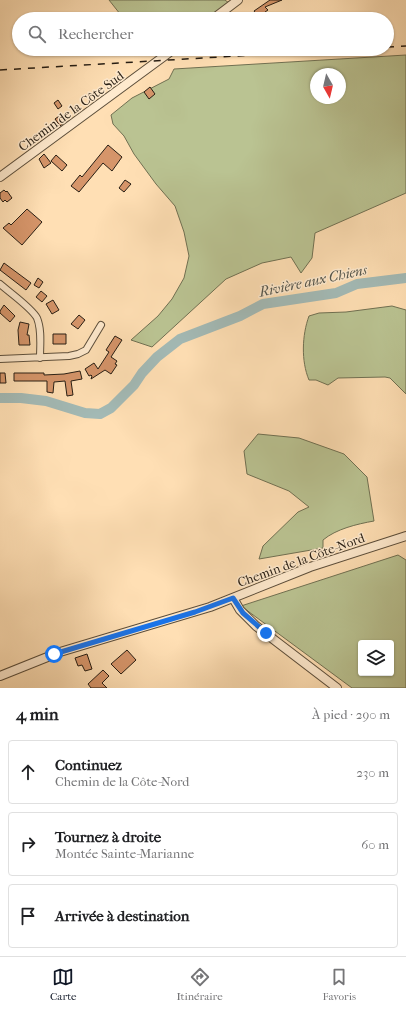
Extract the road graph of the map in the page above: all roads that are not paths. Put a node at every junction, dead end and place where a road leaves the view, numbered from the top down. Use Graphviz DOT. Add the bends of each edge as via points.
graph roads {
  1 [pos="238,0"];
  2 [pos="222,12"];
  3 [pos="164,56"];
  4 [pos="0,177"];
  5 [pos="0,284"];
  6 [pos="101,325"];
  7 [pos="40,358"];
  8 [pos="0,359"];
  9 [pos="406,536"];
  10 [pos="233,598"];
  11 [pos="0,676"];
  12 [pos="337,688"];
  1 -- 2 [label="street"];
  3 -- 4 [label="street, Chemin de la Côte Sud"];
  5 -- 7 [label="street" via="36,318 41,337"];
  6 -- 7 [label="street" via="86,350 69,356"];
  7 -- 8 [label="street"];
  9 -- 10 [label="street, Chemin de la Côte-Nord" via="310,567"];
  10 -- 11 [label="street, Chemin de la Côte-Nord" via="195,612 54,654"];
  10 -- 12 [label="street" via="256,626"];
}
